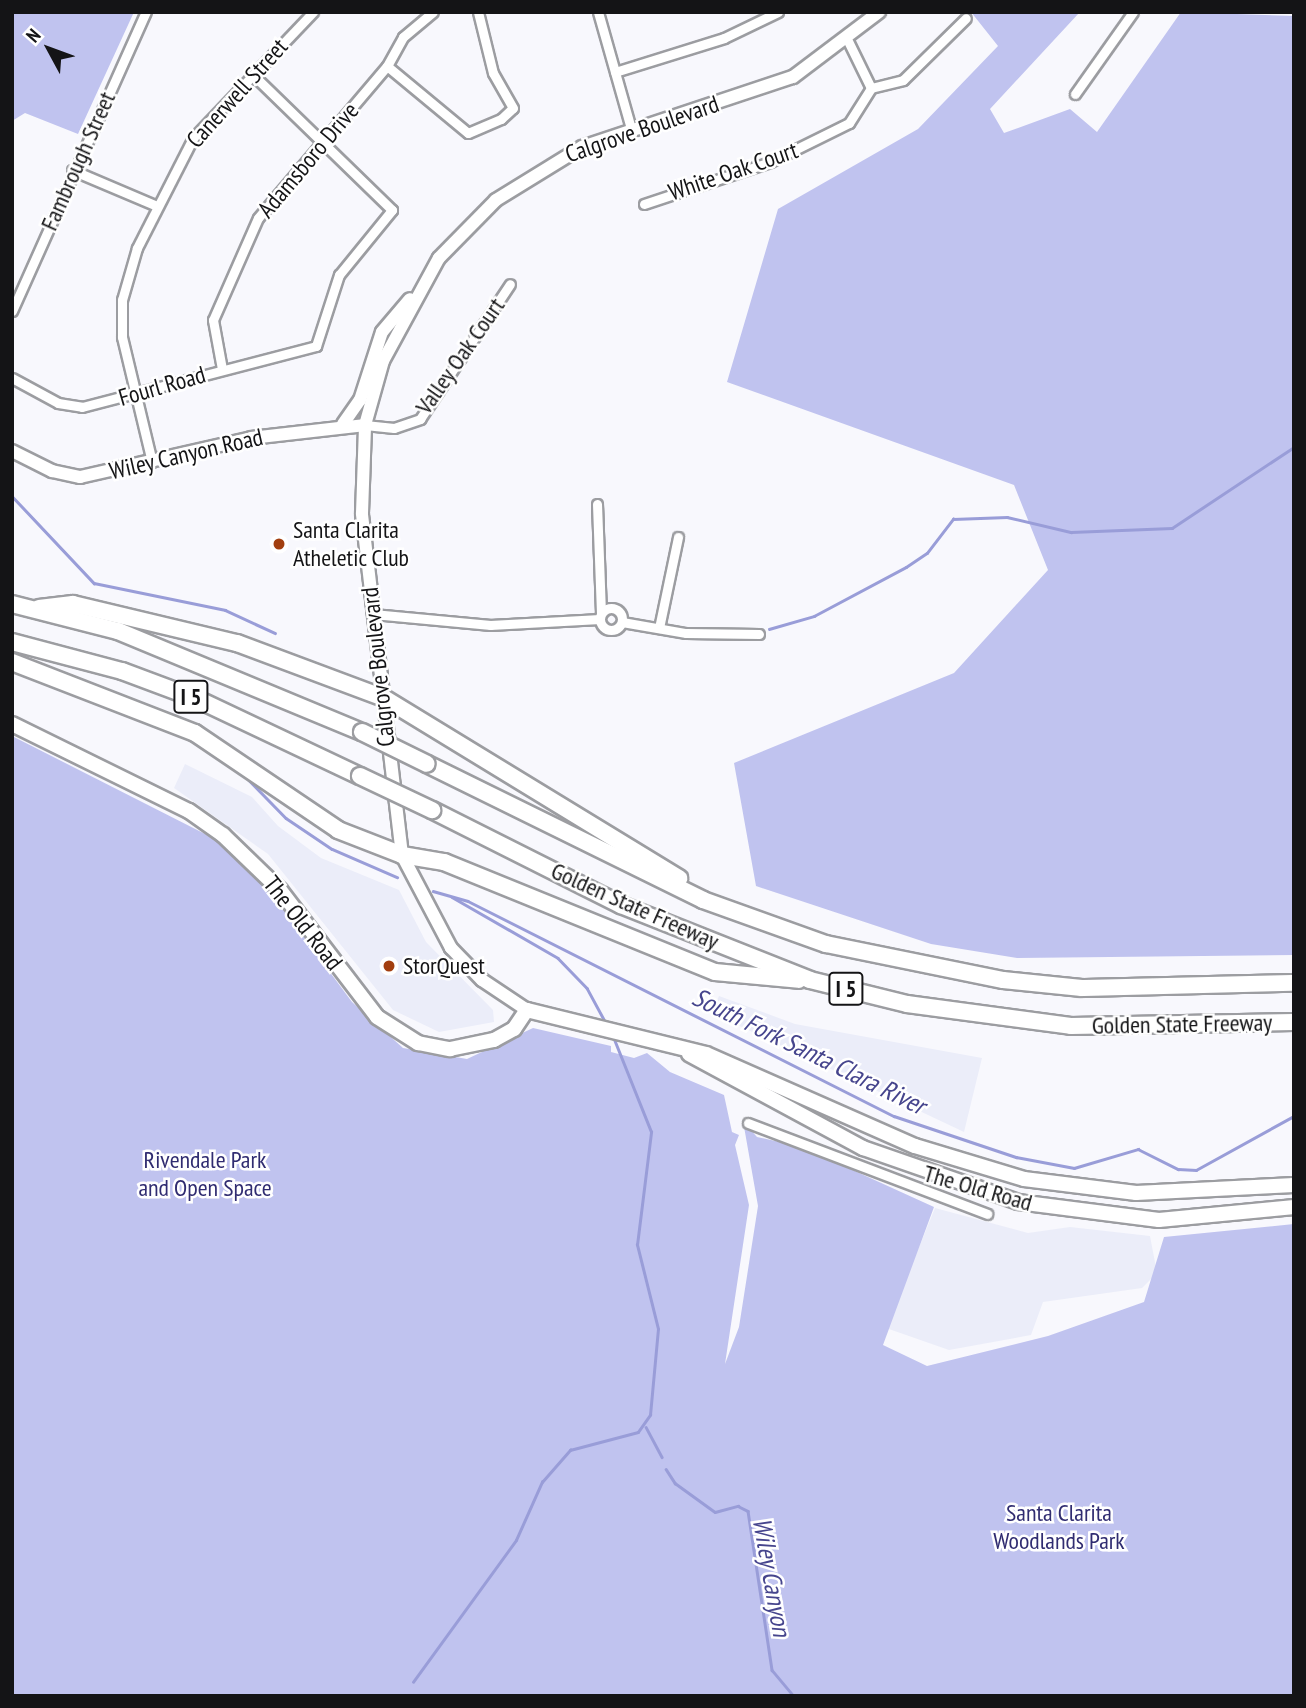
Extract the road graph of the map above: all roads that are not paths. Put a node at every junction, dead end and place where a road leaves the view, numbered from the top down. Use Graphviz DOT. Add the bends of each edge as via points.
graph roads {
  1 [pos="146,12"];
  2 [pos="313,12"];
  3 [pos="433,12"];
  4 [pos="478,12"];
  5 [pos="598,12"];
  6 [pos="778,12"];
  7 [pos="879,12"];
  8 [pos="1133,12"];
  9 [pos="966,18"];
  10 [pos="848,41"];
  11 [pos="387,66"];
  12 [pos="615,72"];
  13 [pos="253,75"];
  14 [pos="871,88"];
  15 [pos="1075,94"];
  16 [pos="631,129"];
  17 [pos="322,141"];
  18 [pos="72,170"];
  19 [pos="644,204"];
  20 [pos="157,206"];
  21 [pos="510,284"];
  22 [pos="413,297"];
  23 [pos="12,311"];
  24 [pos="222,369"];
  25 [pos="12,378"];
  26 [pos="132,395"];
  27 [pos="342,424"];
  28 [pos="365,425"];
  29 [pos="12,451"];
  30 [pos="152,462"];
  31 [pos="597,504"];
  32 [pos="678,537"];
  33 [pos="12,604"];
  34 [pos="39,608"];
  35 [pos="373,614"];
  36 [pos="601,616"];
  37 [pos="622,622"];
  38 [pos="659,628"];
  39 [pos="759,634"];
  40 [pos="12,642"];
  41 [pos="12,663"];
  42 [pos="384,698"];
  43 [pos="12,724"];
  44 [pos="402,855"];
  45 [pos="728,910"];
  46 [pos="810,980"];
  47 [pos="1294,983"];
  48 [pos="527,1010"];
  49 [pos="1294,1022"];
  50 [pos="688,1054"];
  51 [pos="748,1123"];
  52 [pos="1294,1185"];
  53 [pos="1294,1208"];
  54 [pos="987,1214"];
  1 -- 18 [label="street, Fambrough Street"];
  2 -- 13 [label="street, Canerwell Street"];
  3 -- 11 [label="street, Adamsboro Drive" via="402,37"];
  4 -- 11 [label="street" via="493,73 513,108 468,133"];
  5 -- 12 [label="street"];
  6 -- 12 [label="street" via="724,38"];
  7 -- 10 [label="street, Calgrove Boulevard"];
  8 -- 15 [label="street"];
  9 -- 14 [label="street" via="903,80"];
  10 -- 14 [label="street"];
  10 -- 16 [label="street, Calgrove Boulevard" via="793,77"];
  11 -- 17 [label="street, Adamsboro Drive"];
  12 -- 16 [label="street"];
  13 -- 17 [label="street"];
  13 -- 20 [label="street, Canerwell Street" via="193,138"];
  14 -- 19 [label="street, White Oak Court" via="849,123 803,148"];
  16 -- 22 [label="street, Calgrove Boulevard" via="556,158 496,200 439,258"];
  17 -- 24 [label="street, Adamsboro Drive" via="272,196 242,251 213,320"];
  17 -- 24 [label="street, Fourl Road" via="392,210 339,275 316,346"];
  18 -- 20 [label="street"];
  18 -- 23 [label="street, Fambrough Street"];
  20 -- 26 [label="street, Canerwell Street" via="122,300"];
  21 -- 28 [label="street, Valley Oak Court" via="420,419 394,428"];
  22 -- 27 [label="street" via="393,312 360,400"];
  22 -- 28 [label="street, Calgrove Boulevard" via="383,361"];
  24 -- 26 [label="street, Fourl Road"];
  25 -- 26 [label="street, Fourl Road" via="58,403 82,407"];
  26 -- 30 [label="street, Canerwell Street"];
  27 -- 28 [label="street, Wiley Canyon Road"];
  27 -- 30 [label="street, Wiley Canyon Road"];
  28 -- 35 [label="street, Calgrove Boulevard" via="363,525"];
  29 -- 30 [label="street, Wiley Canyon Road" via="51,471 80,477"];
  31 -- 36 [label="street"];
  32 -- 38 [label="street"];
  33 -- 34 [label="highway, Golden State Freeway / I 5"];
  34 -- 42 [label="highway" via="73,604 237,643"];
  34 -- 45 [label="highway, Golden State Freeway / I 5, bridge" via="118,631 362,732"];
  35 -- 36 [label="street" via="490,625"];
  35 -- 42 [label="street, Calgrove Boulevard"];
  36 -- 37 [label="street" via="617,610"];
  36 -- 37 [label="street" via="608,630"];
  37 -- 38 [label="street"];
  38 -- 39 [label="street"];
  40 -- 46 [label="highway, Golden State Freeway / I 5, bridge" via="122,671 197,699 621,905"];
  41 -- 44 [label="highway" via="195,733 321,823"];
  42 -- 44 [label="street, Calgrove Boulevard"];
  42 -- 45 [label="highway"];
  43 -- 48 [label="main road, The Old Road" via="189,811 223,835 265,873 365,1003 398,1033 434,1047 470,1048 507,1034"];
  44 -- 46 [label="highway" via="444,862 715,972"];
  44 -- 48 [label="street, Calgrove Boulevard" via="451,948 482,980"];
  45 -- 47 [label="highway, Golden State Freeway / I 5" via="826,944 1003,980 1082,988"];
  46 -- 49 [label="highway, Golden State Freeway / I 5" via="907,1004 1071,1026"];
  48 -- 50 [label="main road"];
  50 -- 52 [label="main road, The Old Road" via="760,1073 915,1146 1024,1179 1136,1193"];
  50 -- 53 [label="main road, The Old Road" via="863,1148 1018,1202 1159,1220"];
  51 -- 54 [label="street"];
}
